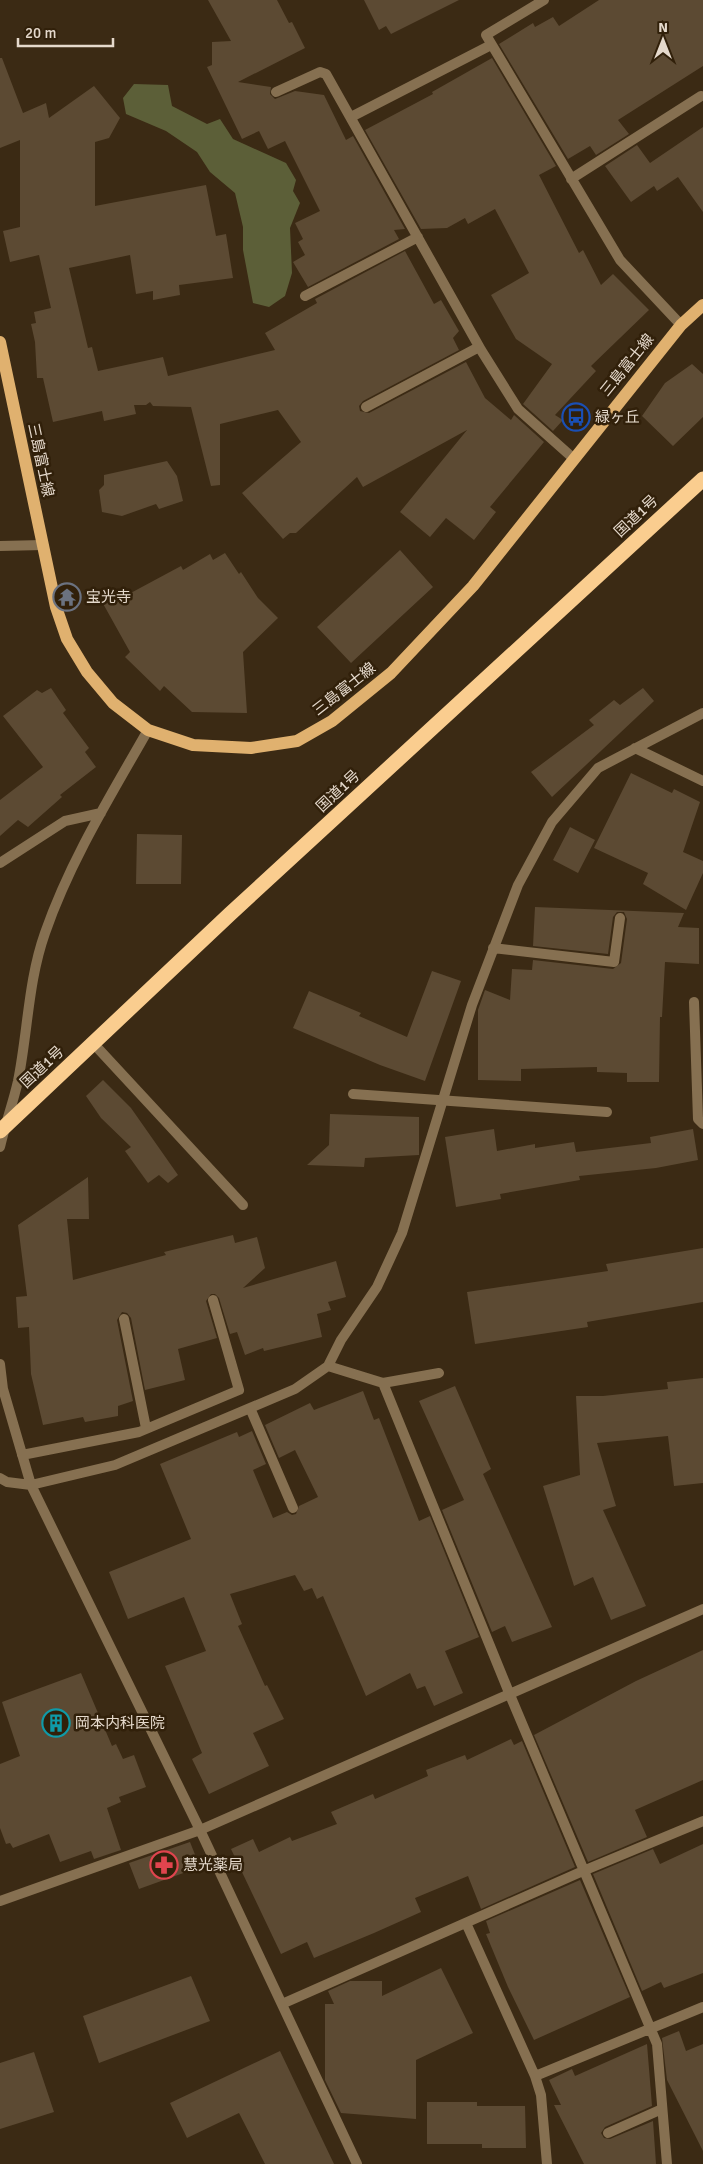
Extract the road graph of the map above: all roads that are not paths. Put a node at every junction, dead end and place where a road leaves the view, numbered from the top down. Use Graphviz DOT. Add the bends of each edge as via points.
graph roads {
  1 [pos="544,0"];
  2 [pos="491,44"];
  3 [pos="276,92"];
  4 [pos="701,96"];
  5 [pos="351,116"];
  6 [pos="571,179"];
  7 [pos="418,237"];
  8 [pos="305,296"];
  9 [pos="703,305"];
  10 [pos="681,325"];
  11 [pos="0,342"];
  12 [pos="479,347"];
  13 [pos="366,407"];
  14 [pos="573,458"];
  15 [pos="703,479"];
  16 [pos="42,545"];
  17 [pos="0,546"];
  18 [pos="703,713"];
  19 [pos="148,730"];
  20 [pos="635,748"];
  21 [pos="703,781"];
  22 [pos="101,813"];
  23 [pos="0,863"];
  24 [pos="620,918"];
  25 [pos="493,948"];
  26 [pos="694,1002"];
  27 [pos="93,1043"];
  28 [pos="353,1094"];
  29 [pos="445,1100"];
  30 [pos="607,1112"];
  31 [pos="703,1124"];
  32 [pos="2,1128"];
  33 [pos="0,1147"];
  34 [pos="243,1204"];
  35 [pos="213,1300"];
  36 [pos="124,1319"];
  37 [pos="0,1364"];
  38 [pos="328,1366"];
  39 [pos="439,1373"];
  40 [pos="382,1383"];
  41 [pos="250,1408"];
  42 [pos="146,1428"];
  43 [pos="22,1455"];
  44 [pos="0,1478"];
  45 [pos="31,1485"];
  46 [pos="293,1508"];
  47 [pos="703,1608"];
  48 [pos="510,1695"];
  49 [pos="703,1822"];
  50 [pos="200,1830"];
  51 [pos="583,1871"];
  52 [pos="0,1901"];
  53 [pos="466,1923"];
  54 [pos="282,2004"];
  55 [pos="703,2007"];
  56 [pos="651,2030"];
  57 [pos="535,2076"];
  58 [pos="662,2110"];
  59 [pos="608,2133"];
  60 [pos="357,2164"];
  61 [pos="546,2164"];
  62 [pos="667,2164"];
  1 -- 2 [label="street" via="486,34"];
  2 -- 5 [label="street"];
  2 -- 6 [label="street"];
  3 -- 5 [label="street" via="320,72 326,74"];
  4 -- 6 [label="street"];
  5 -- 7 [label="street"];
  6 -- 10 [label="street" via="620,260"];
  7 -- 8 [label="street"];
  7 -- 12 [label="street"];
  9 -- 10 [label="main road, 三島富士線"];
  10 -- 14 [label="main road, 三島富士線"];
  11 -- 16 [label="main road, 三島富士線"];
  12 -- 13 [label="street"];
  12 -- 14 [label="street" via="518,409"];
  14 -- 19 [label="main road, 三島富士線" via="472,586 391,673 332,721 297,741 251,748 193,745"];
  15 -- 27 [label="highway, 国道1号"];
  16 -- 17 [label="street"];
  16 -- 19 [label="main road, 三島富士線" via="67,639 87,672 113,703"];
  18 -- 20 [label="street"];
  19 -- 22 [label="street"];
  20 -- 21 [label="street"];
  20 -- 25 [label="street" via="598,768 552,822 518,885"];
  22 -- 23 [label="street" via="65,821"];
  22 -- 32 [label="street" via="45,933 30,990 18,1083"];
  24 -- 25 [label="street" via="614,962"];
  25 -- 29 [label="street" via="472,1005"];
  26 -- 31 [label="street" via="698,1119"];
  27 -- 32 [label="highway, 国道1号"];
  27 -- 34 [label="street"];
  28 -- 29 [label="street"];
  29 -- 30 [label="street"];
  29 -- 38 [label="street" via="402,1233 377,1287 341,1340"];
  32 -- 33 [label="street"];
  35 -- 42 [label="street" via="239,1390"];
  36 -- 42 [label="street"];
  37 -- 43 [label="street" via="3,1389"];
  38 -- 40 [label="street"];
  38 -- 41 [label="street" via="295,1389"];
  39 -- 40 [label="street"];
  40 -- 48 [label="street"];
  41 -- 45 [label="street" via="115,1466"];
  41 -- 46 [label="street"];
  42 -- 43 [label="street"];
  43 -- 45 [label="street"];
  44 -- 45 [label="street"];
  45 -- 50 [label="street"];
  47 -- 48 [label="street"];
  48 -- 50 [label="street"];
  48 -- 51 [label="street"];
  49 -- 51 [label="street"];
  50 -- 52 [label="street"];
  50 -- 54 [label="street"];
  51 -- 53 [label="street"];
  51 -- 56 [label="street"];
  53 -- 54 [label="street"];
  53 -- 57 [label="street"];
  54 -- 60 [label="street"];
  55 -- 56 [label="street"];
  56 -- 57 [label="street"];
  56 -- 58 [label="street" via="657,2044"];
  57 -- 61 [label="street" via="541,2095"];
  58 -- 59 [label="street"];
  58 -- 62 [label="street"];
}
